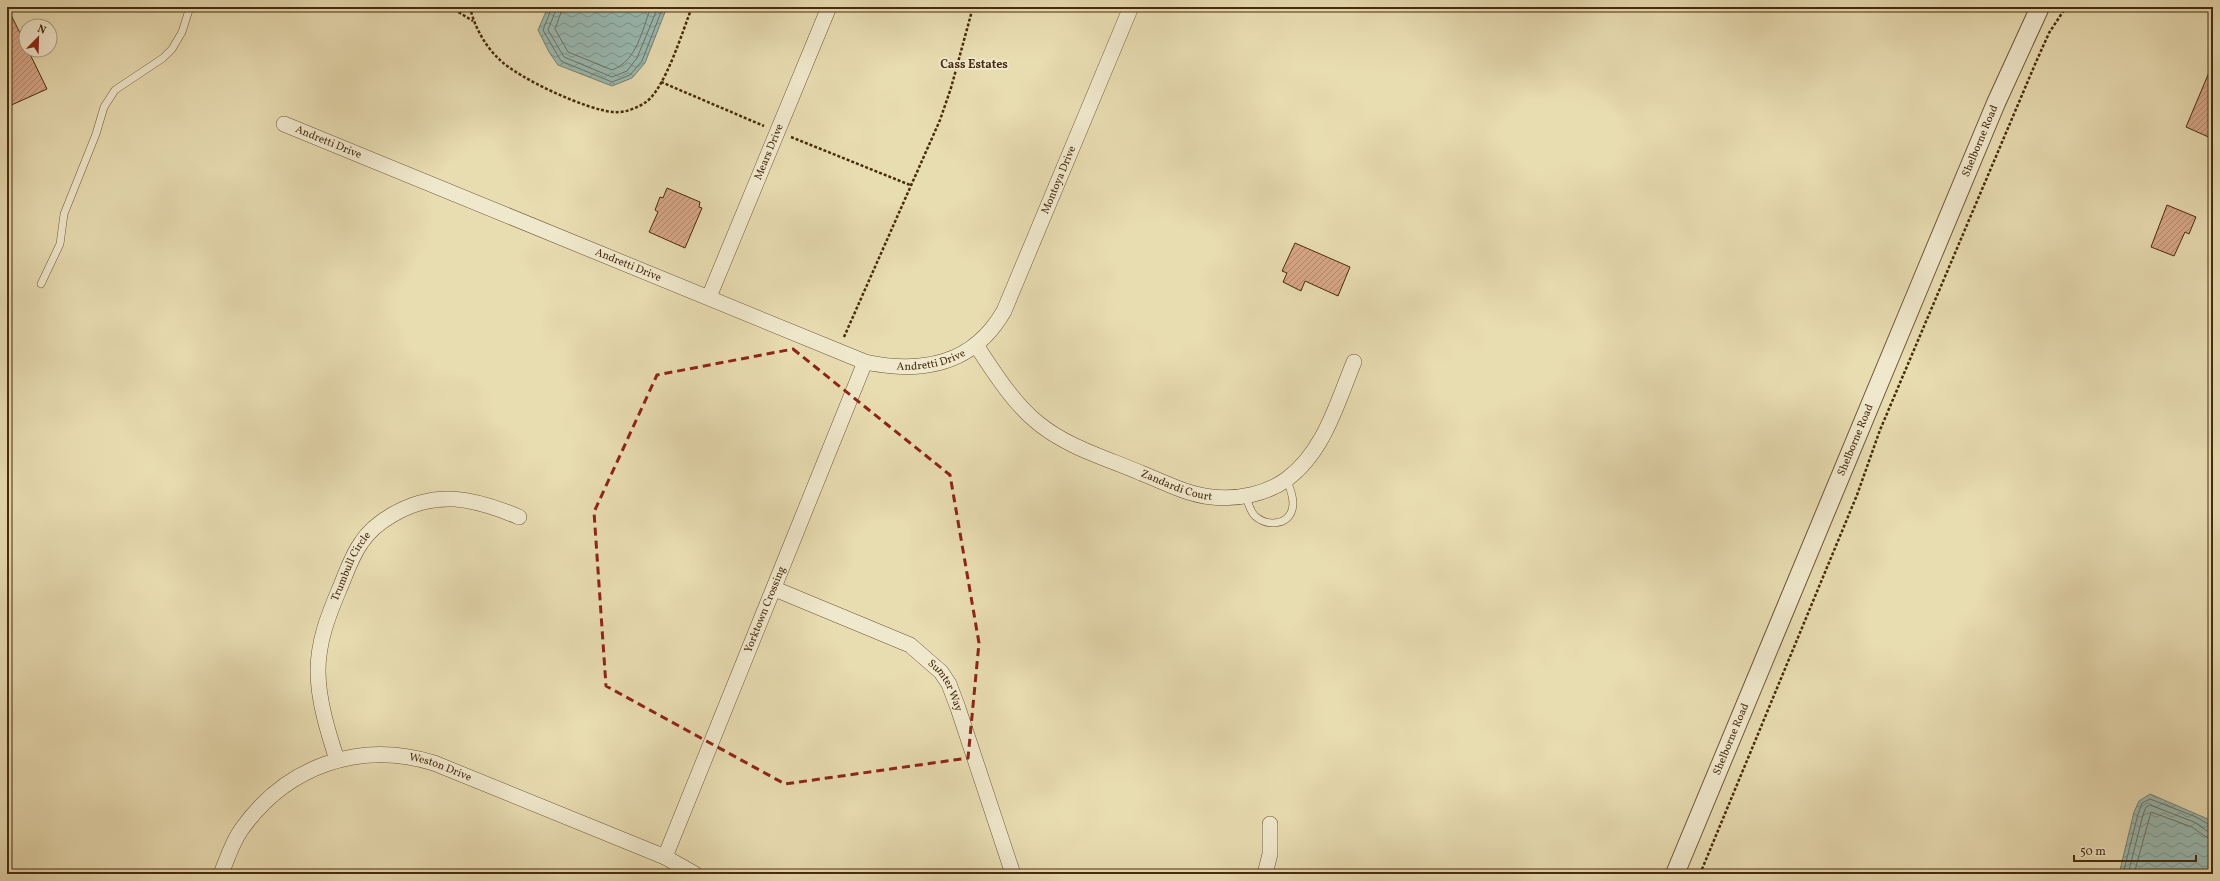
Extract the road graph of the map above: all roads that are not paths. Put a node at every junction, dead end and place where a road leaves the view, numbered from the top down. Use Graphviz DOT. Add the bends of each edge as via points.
graph roads {
  1 [pos="190,7"];
  2 [pos="829,7"];
  3 [pos="1131,7"];
  4 [pos="2040,7"];
  5 [pos="284,124"];
  6 [pos="41,284"];
  7 [pos="709,297"];
  8 [pos="976,345"];
  9 [pos="865,362"];
  10 [pos="1354,362"];
  11 [pos="1287,480"];
  12 [pos="1246,496"];
  13 [pos="519,517"];
  14 [pos="775,588"];
  15 [pos="337,760"];
  16 [pos="1270,824"];
  17 [pos="665,856"];
  18 [pos="221,874"];
  19 [pos="695,874"];
  20 [pos="1013,874"];
  21 [pos="1265,874"];
  22 [pos="1675,874"];
  1 -- 6 [label="lane" via="182,32 172,49 115,90 104,107 64,214 60,244"];
  2 -- 7 [label="street, Mears Drive"];
  3 -- 8 [label="street, Montoya Drive" via="1014,293 1000,320"];
  4 -- 22 [label="street, Shelborne Road" via="1933,253"];
  5 -- 7 [label="street, Andretti Drive"];
  7 -- 9 [label="street, Andretti Drive"];
  8 -- 9 [label="street, Andretti Drive" via="958,356 923,367 895,367"];
  8 -- 12 [label="street, Zandardi Court" via="1024,409 1036,422 1058,438 1187,491 1211,497"];
  9 -- 14 [label="street, Yorktown Crossing"];
  10 -- 11 [label="street, Zandardi Court" via="1320,442"];
  11 -- 12 [label="street, Zandardi Court"];
  11 -- 12 [label="lane" via="1293,497 1292,510 1282,521 1269,522 1256,516 1251,511"];
  13 -- 15 [label="street, Trumbull Circle" via="480,502 447,498 428,500 383,520 361,543 331,610 319,656 319,685"];
  14 -- 17 [label="street, Yorktown Crossing"];
  14 -- 20 [label="street, Sumter Way" via="896,638 923,654 941,672 949,684 958,708"];
  15 -- 17 [label="street, Weston Drive" via="380,754 419,759"];
  15 -- 18 [label="street, Weston Drive" via="292,780 264,803 241,831"];
  16 -- 21 [label="street" via="1270,854"];
  17 -- 19 [label="street, Weston Drive"];
}
